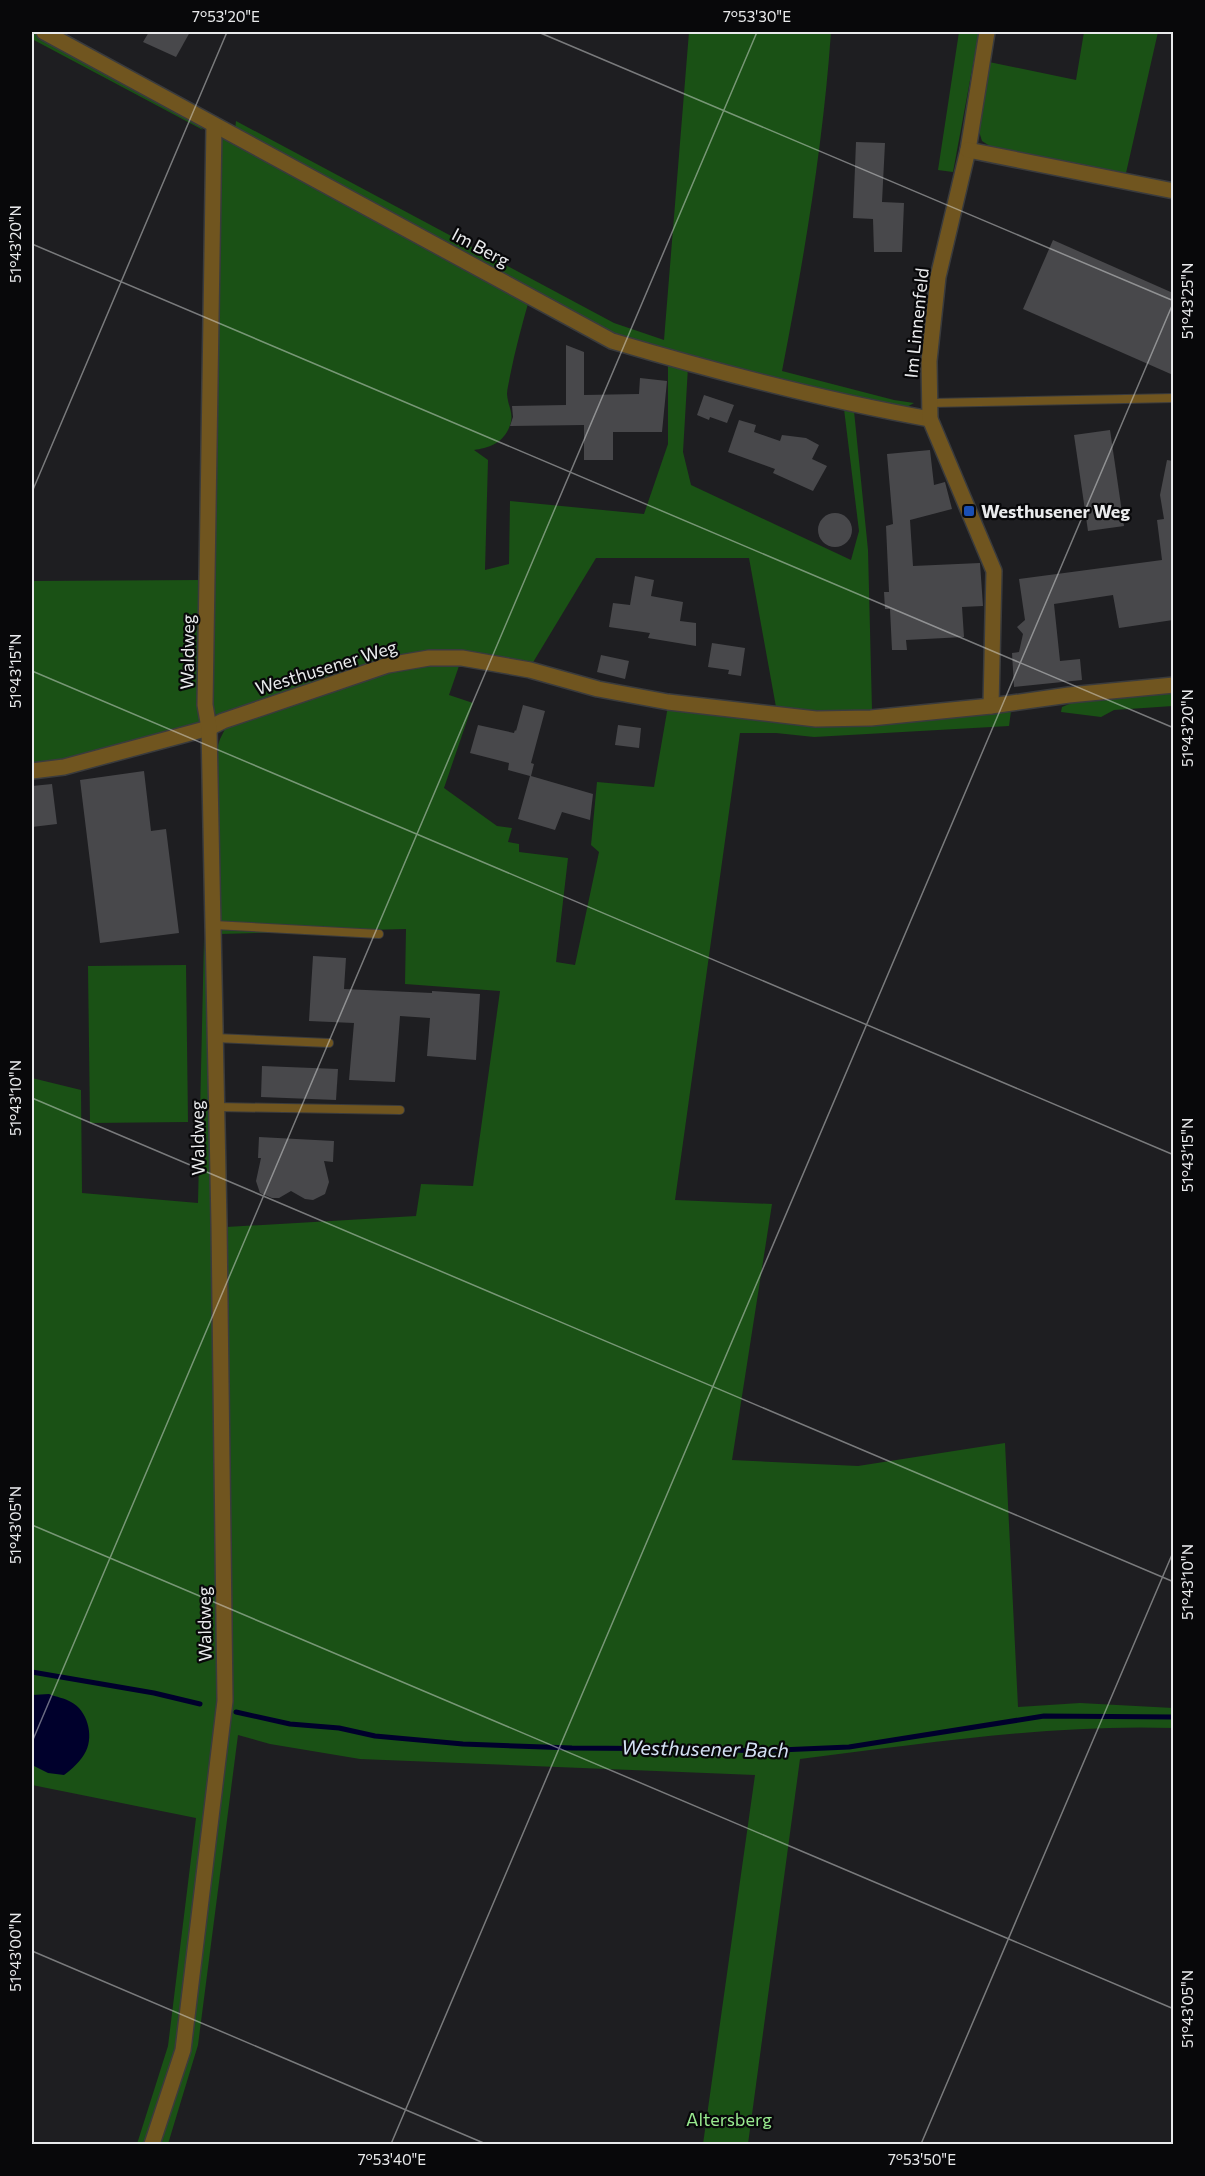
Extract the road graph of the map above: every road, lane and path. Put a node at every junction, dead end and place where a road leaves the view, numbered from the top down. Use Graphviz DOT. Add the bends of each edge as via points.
graph roads {
  1 [pos="44,32"];
  2 [pos="987,32"];
  3 [pos="214,124"];
  4 [pos="968,150"];
  5 [pos="1173,191"];
  6 [pos="1173,398"];
  7 [pos="930,403"];
  8 [pos="930,419"];
  9 [pos="1173,686"];
  10 [pos="991,706"];
  11 [pos="209,728"];
  12 [pos="32,771"];
  13 [pos="214,926"];
  14 [pos="379,934"];
  15 [pos="215,1038"];
  16 [pos="329,1042"];
  17 [pos="216,1107"];
  18 [pos="400,1110"];
  19 [pos="152,2145"];
  1 -- 3 [label="street, Im Berg"];
  2 -- 4 [label="street, Im Linnenfeld"];
  3 -- 8 [label="street, Im Berg" via="612,340 840,402"];
  3 -- 11 [label="street, Waldweg" via="205,705"];
  4 -- 5 [label="street"];
  4 -- 7 [label="street, Im Linnenfeld" via="938,277 929,361"];
  6 -- 7 [label="lane"];
  7 -- 8 [label="street, Im Linnenfeld"];
  8 -- 10 [label="street, Im Linnenfeld" via="994,571"];
  9 -- 10 [label="street, Westhusener Weg"];
  10 -- 11 [label="street, Westhusener Weg" via="871,718 816,719 668,702 507,666 462,658 429,658 388,665"];
  11 -- 12 [label="street, Westhusener Weg" via="64,767"];
  11 -- 13 [label="street, Waldweg"];
  13 -- 14 [label="lane"];
  13 -- 15 [label="street, Waldweg"];
  15 -- 16 [label="lane"];
  15 -- 17 [label="street, Waldweg"];
  17 -- 18 [label="lane"];
  17 -- 19 [label="street, Waldweg" via="225,1701 183,2050"];
}
